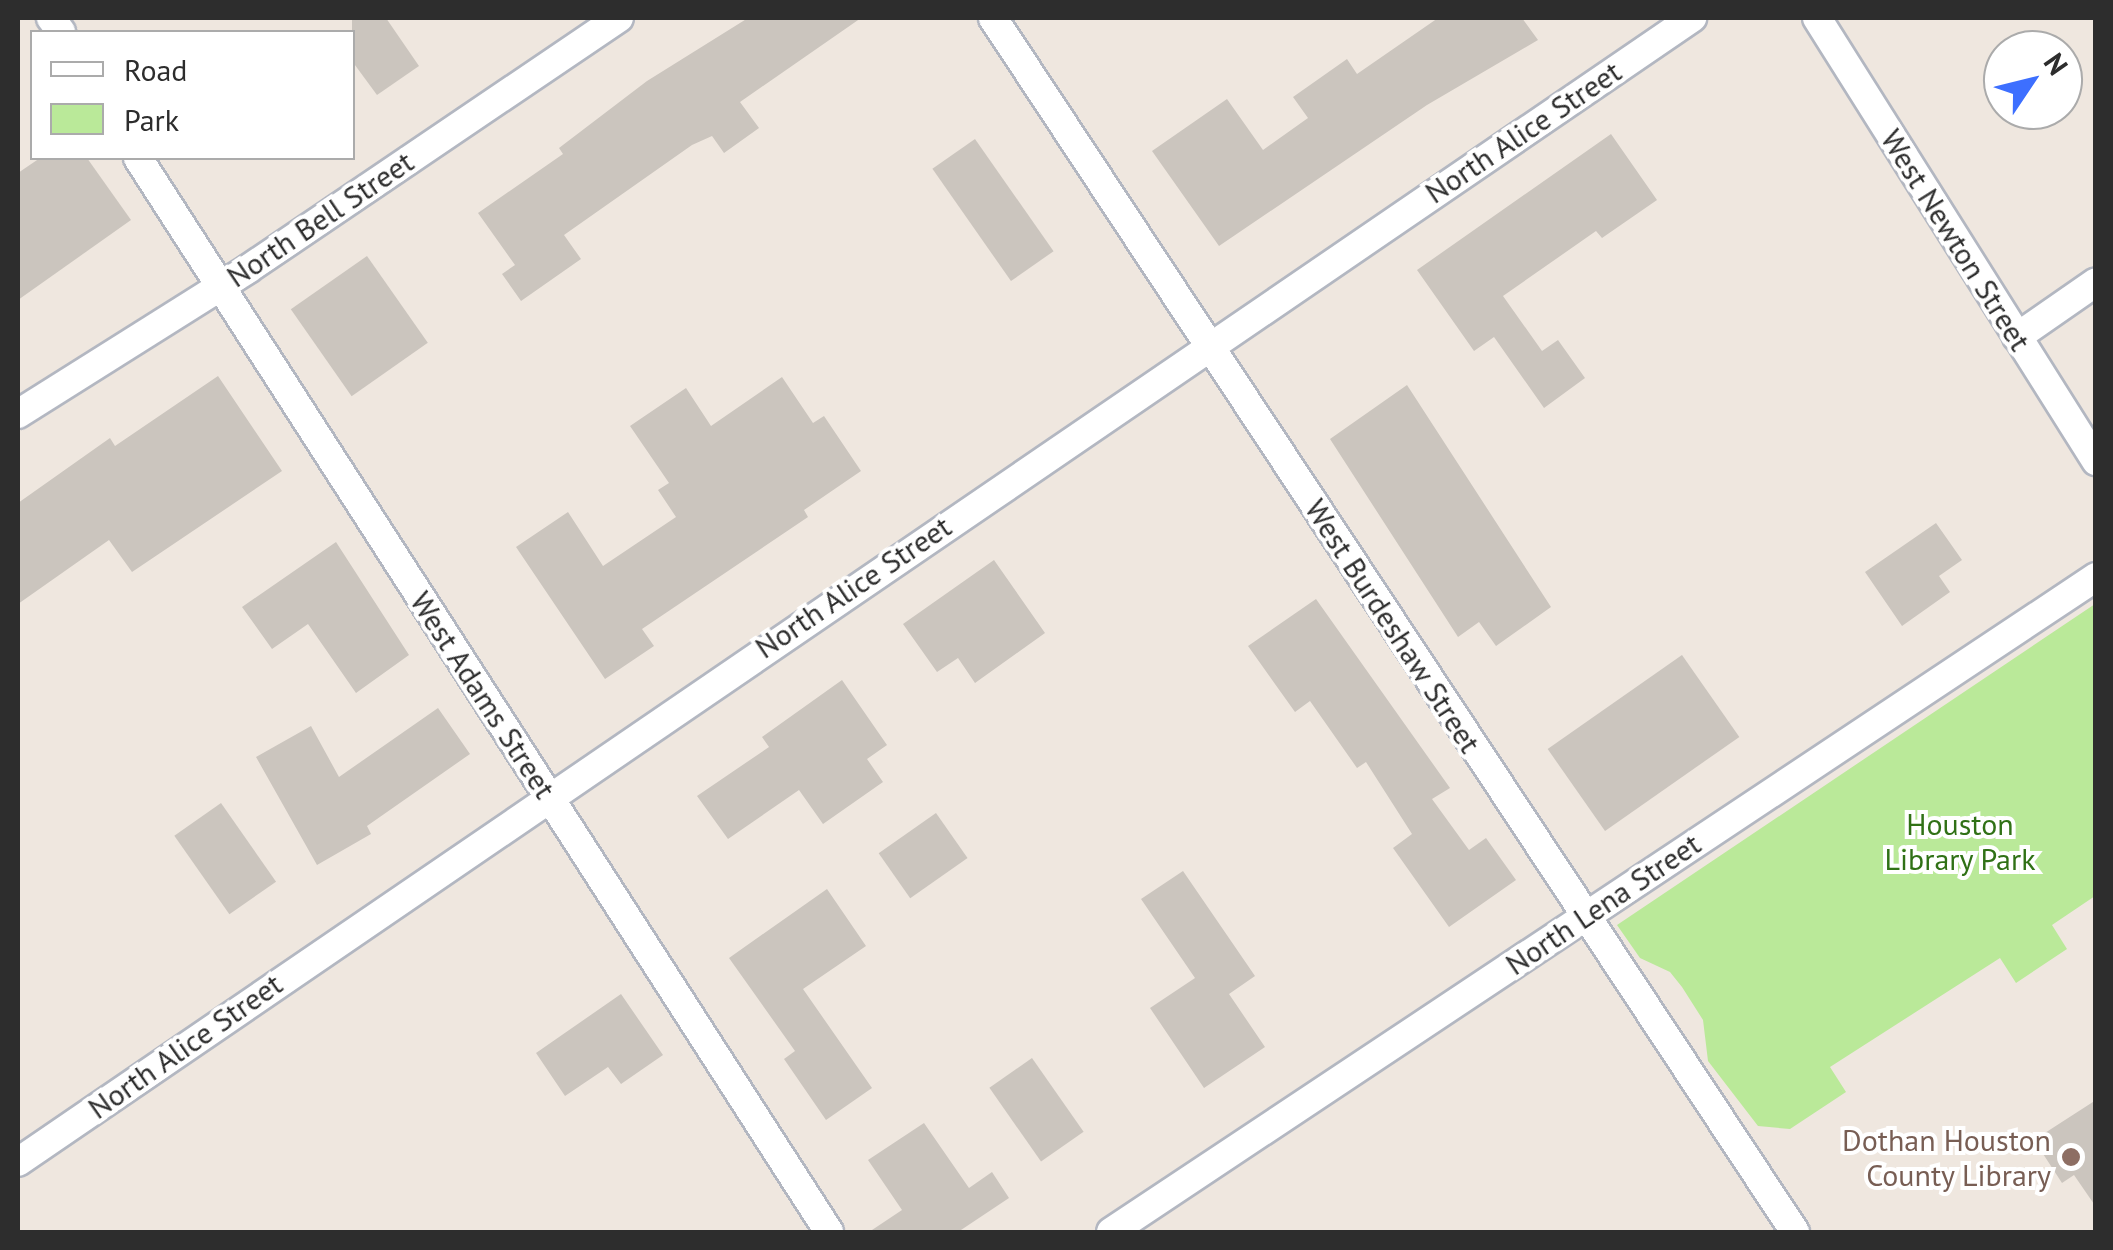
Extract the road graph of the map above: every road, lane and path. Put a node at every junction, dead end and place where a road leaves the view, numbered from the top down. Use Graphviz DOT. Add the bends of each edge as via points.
graph roads {
  1 [pos="619,18"];
  2 [pos="992,18"];
  3 [pos="1692,18"];
  4 [pos="1817,18"];
  5 [pos="139,160"];
  6 [pos="2096,282"];
  7 [pos="218,288"];
  8 [pos="2017,337"];
  9 [pos="1209,345"];
  10 [pos="18,414"];
  11 [pos="2096,461"];
  12 [pos="2096,576"];
  13 [pos="547,794"];
  14 [pos="1584,916"];
  15 [pos="18,1162"];
  16 [pos="829,1232"];
  17 [pos="1111,1232"];
  18 [pos="1795,1232"];
  1 -- 7 [label="street, North Bell Street"];
  2 -- 9 [label="street, West Burdeshaw Street"];
  3 -- 9 [label="street, North Alice Street"];
  4 -- 8 [label="street, West Newton Street"];
  5 -- 7 [label="street, West Adams Street"];
  6 -- 8 [label="street"];
  7 -- 10 [label="street, North Bell Street"];
  7 -- 13 [label="street, West Adams Street"];
  8 -- 11 [label="street, West Newton Street"];
  9 -- 13 [label="street, North Alice Street"];
  9 -- 14 [label="street, West Burdeshaw Street"];
  12 -- 14 [label="street, North Lena Street"];
  13 -- 15 [label="street, North Alice Street"];
  13 -- 16 [label="street, West Adams Street"];
  14 -- 17 [label="street, North Lena Street"];
  14 -- 18 [label="street, West Burdeshaw Street"];
}
